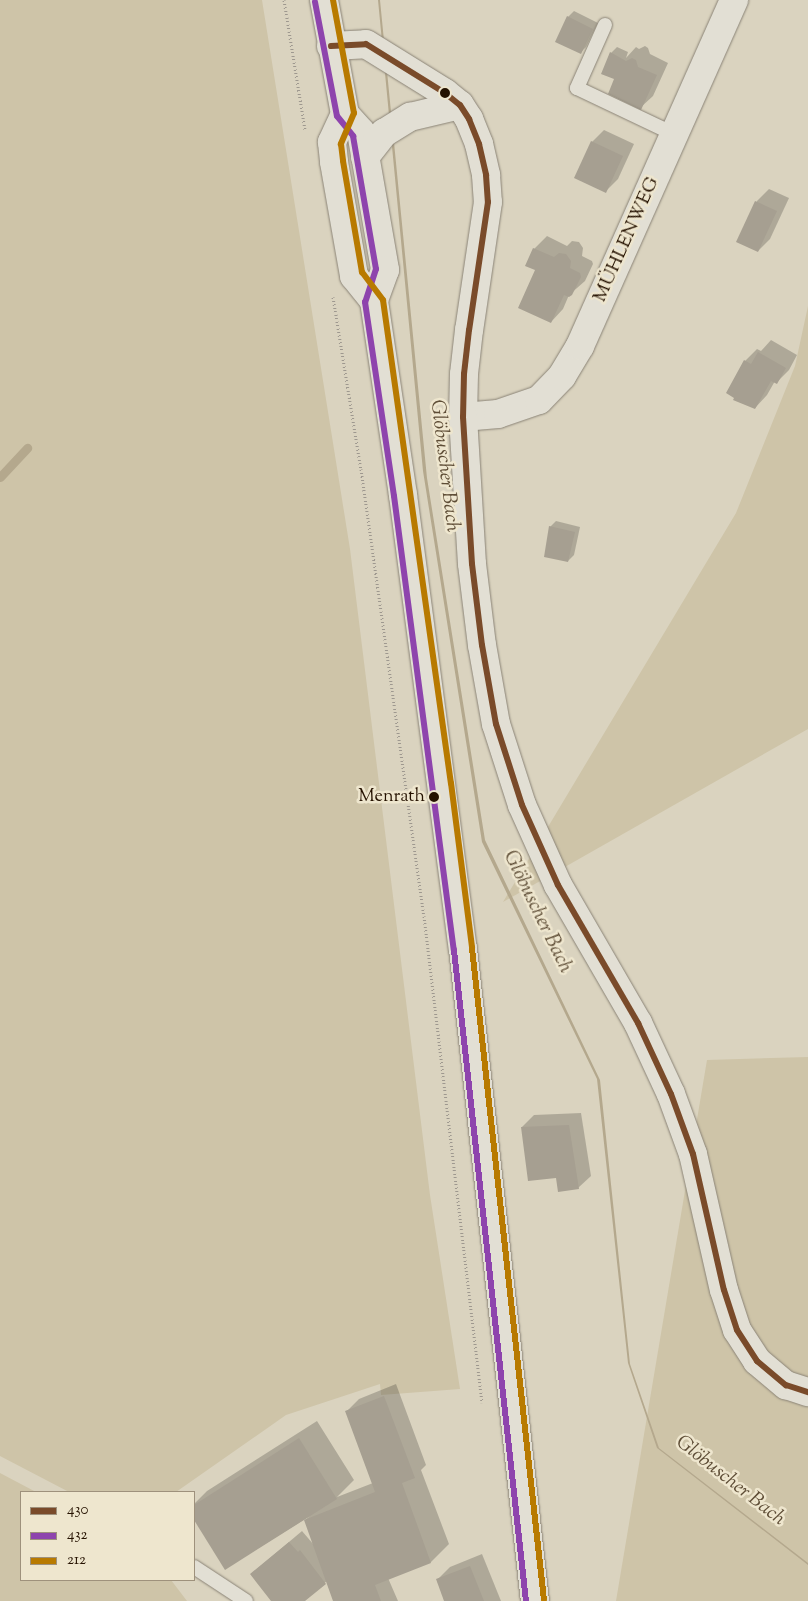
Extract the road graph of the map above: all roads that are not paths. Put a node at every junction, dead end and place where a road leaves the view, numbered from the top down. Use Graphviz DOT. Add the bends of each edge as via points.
graph roads {
  1 [pos="324,0"];
  2 [pos="734,0"];
  3 [pos="605,25"];
  4 [pos="331,46"];
  5 [pos="460,105"];
  6 [pos="344,114"];
  7 [pos="674,134"];
  8 [pos="365,157"];
  9 [pos="374,301"];
  10 [pos="463,417"];
  11 [pos="808,1392"];
  12 [pos="195,1568"];
  13 [pos="246,1601"];
  14 [pos="535,1601"];
  1 -- 4 [label="street"];
  2 -- 7 [label="street, MÜHLENWEG"];
  3 -- 7 [label="lane" via="577,88"];
  4 -- 5 [label="street" via="366,44"];
  4 -- 6 [label="street"];
  5 -- 8 [label="street" via="410,117 384,133"];
  5 -- 10 [label="street" via="479,144 488,202 468,330"];
  6 -- 8 [label="street" via="361,132"];
  6 -- 9 [label="street" via="332,142 334,162 354,276"];
  7 -- 10 [label="street, MÜHLENWEG" via="580,346 562,376 539,400 498,414"];
  8 -- 9 [label="street" via="385,270"];
  9 -- 14 [label="street" via="463,949"];
  10 -- 11 [label="street" via="472,564 482,644 496,724 522,805 558,885 638,1023 671,1094 693,1154 724,1290 737,1330 757,1361 786,1384"];
  12 -- 13 [label="lane"];
}
